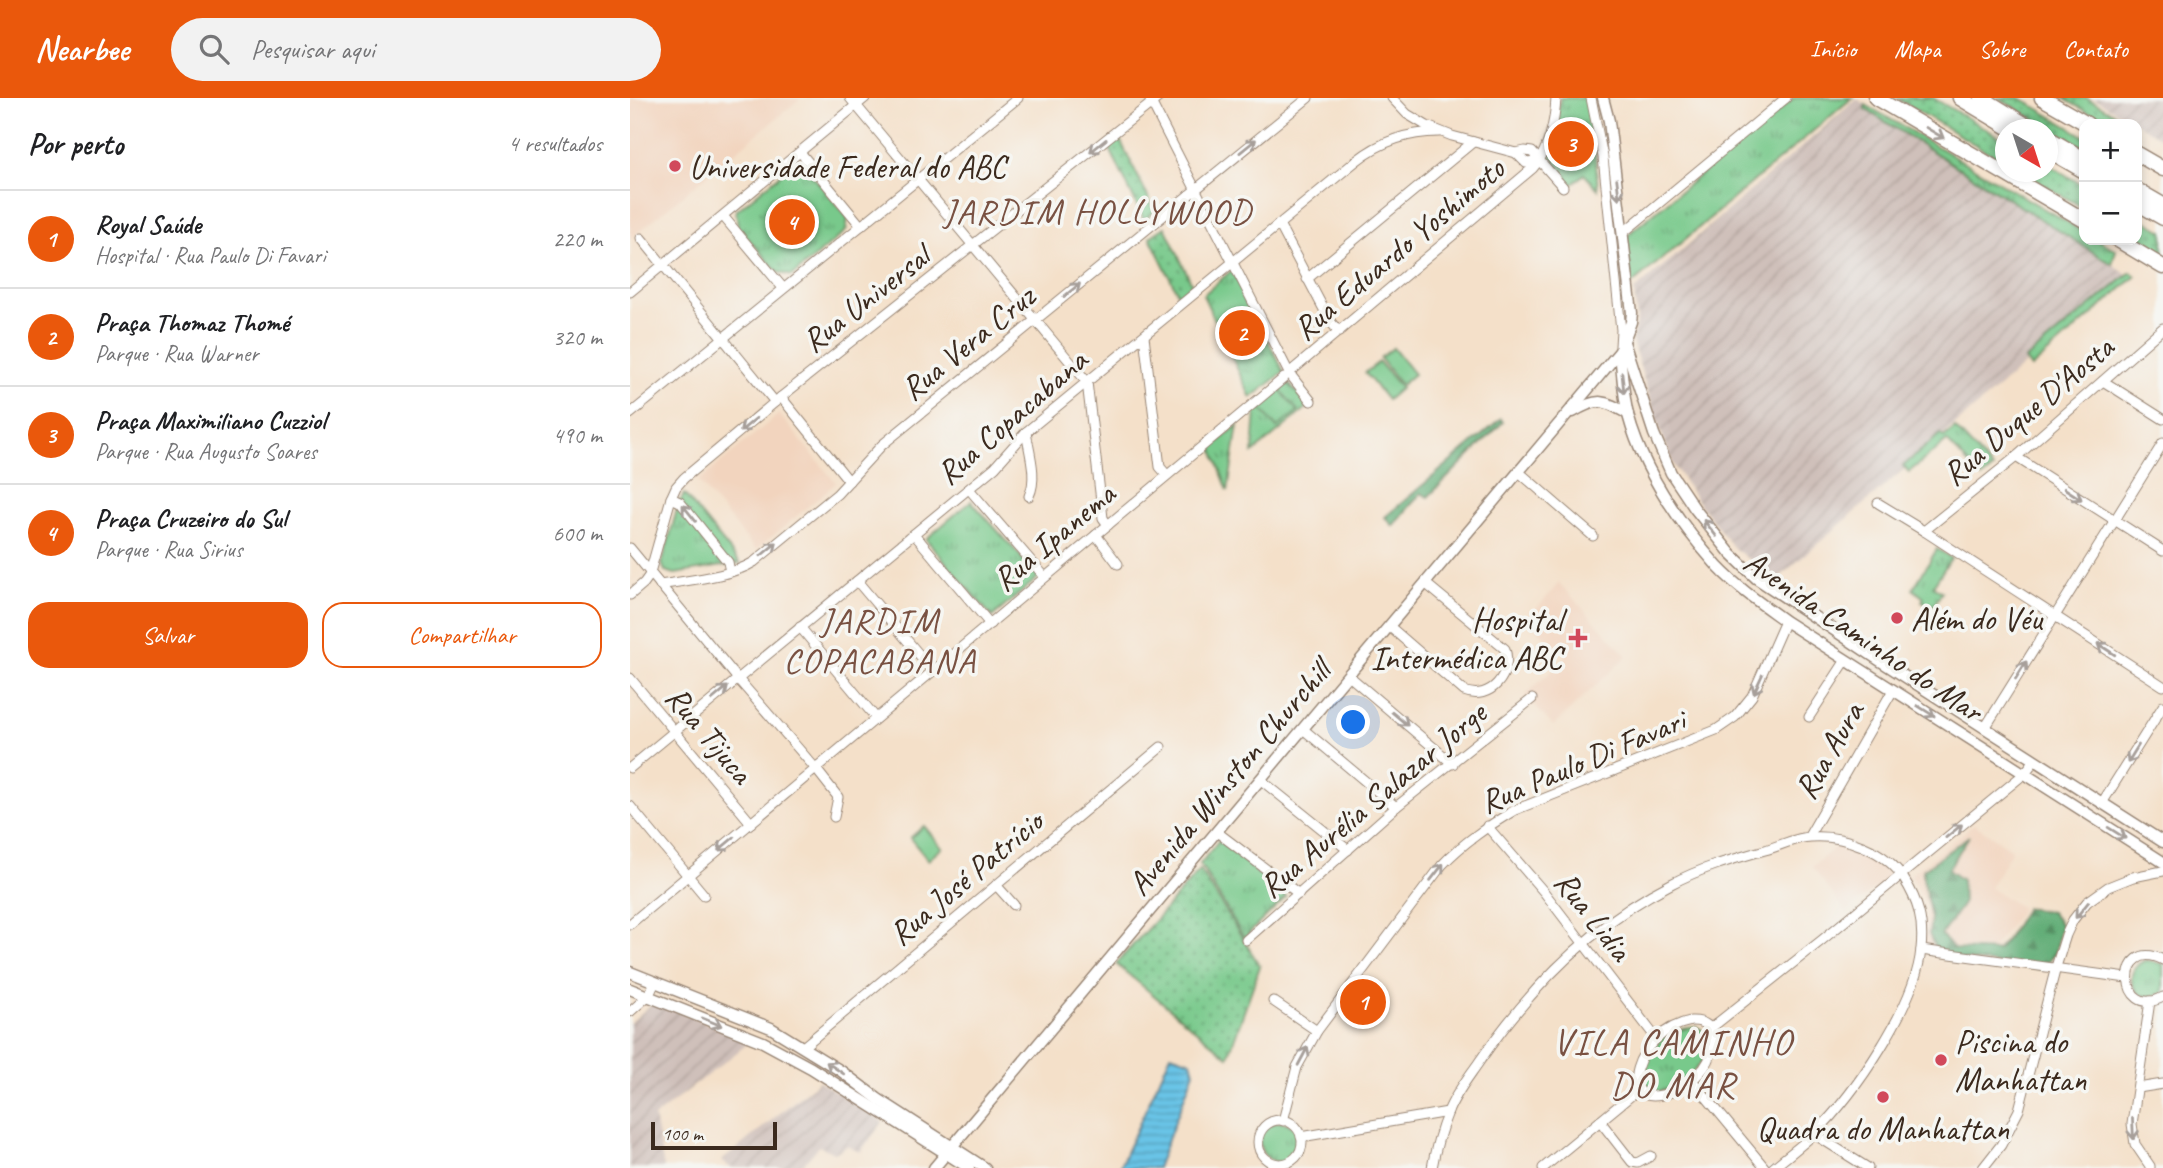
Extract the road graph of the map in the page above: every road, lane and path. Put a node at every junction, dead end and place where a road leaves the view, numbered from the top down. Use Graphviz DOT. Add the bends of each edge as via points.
graph roads {
  1 [pos="865,98"];
  2 [pos="1018,98"];
  3 [pos="1308,98"];
  4 [pos="1392,98"];
  5 [pos="1556,98"];
  6 [pos="1591,98"];
  7 [pos="1603,98"];
  8 [pos="1786,98"];
  9 [pos="1876,98"];
  10 [pos="1960,98"];
  11 [pos="1982,98"];
  12 [pos="2042,98"];
  13 [pos="1153,100"];
  14 [pos="853,102"];
  15 [pos="1407,114"];
  16 [pos="1995,119"];
  17 [pos="2016,119"];
  18 [pos="2079,119"];
  19 [pos="1439,132"];
  20 [pos="1416,133"];
  21 [pos="1473,142"];
  22 [pos="2058,144"];
  23 [pos="800,152"];
  24 [pos="2058,156"];
  25 [pos="2079,156"];
  26 [pos="2142,157"];
  27 [pos="1539,162"];
  28 [pos="2079,169"];
  29 [pos="2163,169"];
  30 [pos="917,180"];
  31 [pos="1563,187"];
  32 [pos="1196,189"];
  33 [pos="2142,193"];
  34 [pos="2163,205"];
  35 [pos="2142,206"];
  36 [pos="723,216"];
  37 [pos="2079,217"];
  38 [pos="2163,218"];
  39 [pos="1279,224"];
  40 [pos="861,226"];
  41 [pos="1624,233"];
  42 [pos="641,238"];
  43 [pos="2126,245"];
  44 [pos="973,246"];
  45 [pos="1234,262"];
  46 [pos="663,265"];
  47 [pos="2163,267"];
  48 [pos="1307,279"];
  49 [pos="783,288"];
  50 [pos="630,292"];
  51 [pos="1036,320"];
  52 [pos="2163,328"];
  53 [pos="1339,332"];
  54 [pos="1144,336"];
  55 [pos="722,337"];
  56 [pos="1622,343"];
  57 [pos="1287,375"];
  58 [pos="1597,377"];
  59 [pos="2103,381"];
  60 [pos="1087,382"];
  61 [pos="778,400"];
  62 [pos="1311,401"];
  63 [pos="1605,402"];
  64 [pos="630,414"];
  65 [pos="1628,414"];
  66 [pos="2163,419"];
  67 [pos="1562,420"];
  68 [pos="1027,432"];
  69 [pos="2163,443"];
  70 [pos="2016,457"];
  71 [pos="1519,472"];
  72 [pos="1167,475"];
  73 [pos="849,481"];
  74 [pos="969,489"];
  75 [pos="1029,496"];
  76 [pos="671,498"];
  77 [pos="1878,503"];
  78 [pos="2114,520"];
  79 [pos="1108,525"];
  80 [pos="1924,531"];
  81 [pos="914,534"];
  82 [pos="1096,535"];
  83 [pos="1593,536"];
  84 [pos="630,548"];
  85 [pos="2163,551"];
  86 [pos="1118,564"];
  87 [pos="650,572"];
  88 [pos="730,572"];
  89 [pos="1045,577"];
  90 [pos="857,581"];
  91 [pos="1425,583"];
  92 [pos="660,585"];
  93 [pos="630,595"];
  94 [pos="1811,614"];
  95 [pos="2055,616"];
  96 [pos="1786,621"];
  97 [pos="990,624"];
  98 [pos="1389,626"];
  99 [pos="800,627"];
  100 [pos="1846,660"];
  101 [pos="933,671"];
  102 [pos="1348,675"];
  103 [pos="630,678"];
  104 [pos="738,679"];
  105 [pos="2163,686"];
  106 [pos="1893,690"];
  107 [pos="1532,699"];
  108 [pos="2163,706"];
  109 [pos="1809,717"];
  110 [pos="876,718"];
  111 [pos="1985,728"];
  112 [pos="1303,729"];
  113 [pos="674,732"];
  114 [pos="1161,747"];
  115 [pos="2035,760"];
  116 [pos="1453,764"];
  117 [pos="630,768"];
  118 [pos="816,769"];
  119 [pos="2024,774"];
  120 [pos="1261,780"];
  121 [pos="2102,803"];
  122 [pos="630,806"];
  123 [pos="1396,807"];
  124 [pos="834,817"];
  125 [pos="751,823"];
  126 [pos="1487,826"];
  127 [pos="1217,832"];
  128 [pos="1809,836"];
  129 [pos="2163,842"];
  130 [pos="1348,850"];
  131 [pos="2163,862"];
  132 [pos="2163,872"];
  133 [pos="1901,874"];
  134 [pos="688,876"];
  135 [pos="996,885"];
  136 [pos="1299,894"];
  137 [pos="704,895"];
  138 [pos="1014,905"];
  139 [pos="630,924"];
  140 [pos="1246,940"];
  141 [pos="1584,944"];
  142 [pos="1921,950"];
  143 [pos="2163,960"];
  144 [pos="2056,967"];
  145 [pos="630,972"];
  146 [pos="2127,978"];
  147 [pos="655,982"];
  148 [pos="630,989"];
  149 [pos="649,995"];
  150 [pos="2163,997"];
  151 [pos="1273,1001"];
  152 [pos="2150,1001"];
  153 [pos="630,1012"];
  154 [pos="1711,1028"];
  155 [pos="1317,1031"];
  156 [pos="1656,1038"];
  157 [pos="803,1047"];
  158 [pos="1692,1080"];
  159 [pos="2163,1084"];
  160 [pos="2138,1088"];
  161 [pos="1639,1089"];
  162 [pos="1448,1112"];
  163 [pos="1283,1121"];
  164 [pos="1600,1121"];
  165 [pos="1814,1134"];
  166 [pos="1301,1137"];
  167 [pos="950,1150"];
  168 [pos="1651,1156"];
  169 [pos="1266,1159"];
  170 [pos="1277,1166"];
  171 [pos="2150,1167"];
  172 [pos="934,1168"];
  173 [pos="969,1168"];
  174 [pos="985,1168"];
  175 [pos="1259,1168"];
  176 [pos="1432,1168"];
  177 [pos="1543,1168"];
  178 [pos="1765,1168"];
  179 [pos="1773,1168"];
  180 [pos="1868,1168"];
  181 [pos="1983,1168"];
  1 -- 14 [label="street"];
  2 -- 30 [label="street"];
  32 -- 3 [label="street, Rua Vera Cruz, one-way"];
  4 -- 15 [label="street"];
  5 -- 27 [label="street"];
  6 -- 56 [label="street, Avenida Caminho do Mar" via="1603,157"];
  7 -- 41 [label="main road, Avenida Caminho do Mar, one-way"];
  8 -- 41 [label="street"];
  9 -- 37 [label="highway, one-way"];
  10 -- 16 [label="highway"];
  11 -- 17 [label="highway"];
  12 -- 18 [label="highway"];
  13 -- 32 [label="street"];
  13 -- 44 [label="street, Rua Universal, one-way"];
  14 -- 23 [label="street"];
  14 -- 30 [label="street"];
  15 -- 19 [label="street"];
  15 -- 20 [label="street"];
  19 -- 20 [label="street, Rua Copacabana"];
  19 -- 21 [label="street"];
  20 -- 39 [label="street, Rua Copacabana" via="1370,150"];
  21 -- 27 [label="street" via="1516,153 1526,163"];
  21 -- 48 [label="street"];
  22 -- 25 [label="highway"];
  23 -- 36 [label="street"];
  23 -- 40 [label="street"];
  24 -- 28 [label="highway"];
  26 -- 29 [label="highway"];
  27 -- 31 [label="street"];
  27 -- 53 [label="street, Rua Eduardo Yoshimoto"];
  30 -- 40 [label="street"];
  30 -- 44 [label="street"];
  32 -- 45 [label="street"];
  51 -- 32 [label="street, Rua Vera Cruz, one-way"];
  33 -- 34 [label="highway"];
  35 -- 38 [label="highway"];
  36 -- 46 [label="street"];
  36 -- 49 [label="street"];
  39 -- 45 [label="street, Rua Copacabana"];
  39 -- 48 [label="street"];
  40 -- 49 [label="street"];
  41 -- 56 [label="main road, Avenida Caminho do Mar" via="1632,313"];
  42 -- 46 [label="street"];
  43 -- 47 [label="highway"];
  44 -- 51 [label="street"];
  44 -- 61 [label="street, Rua Universal"];
  45 -- 54 [label="street, Rua Copacabana"];
  45 -- 57 [label="street"];
  46 -- 50 [label="street"];
  46 -- 55 [label="street"];
  48 -- 53 [label="street"];
  49 -- 55 [label="street"];
  51 -- 60 [label="street"];
  51 -- 73 [label="street, Rua Vera Cruz" via="882,445"];
  52 -- 59 [label="street, Rua Duque D'Aosta"];
  53 -- 57 [label="street, Rua Eduardo Yoshimoto"];
  54 -- 60 [label="street, Rua Copacabana"];
  54 -- 72 [label="street" via="1160,467"];
  55 -- 61 [label="street"];
  55 -- 64 [label="street"];
  56 -- 58 [label="main road, Avenida Winston Churchill"];
  56 -- 65 [label="main road, Avenida Caminho do Mar, one-way"];
  94 -- 56 [label="main road, Avenida Caminho do Mar, one-way" via="1756,578 1695,509 1671,473"];
  57 -- 62 [label="street"];
  57 -- 72 [label="street, Rua Ipanema"];
  58 -- 63 [label="main road" via="1597,391"];
  58 -- 67 [label="main road, Avenida Winston Churchill"];
  59 -- 66 [label="street"];
  59 -- 70 [label="street, Rua Duque D'Aosta"];
  60 -- 68 [label="street, Rua Copacabana"];
  60 -- 79 [label="street" via="1103,518"];
  61 -- 73 [label="street"];
  61 -- 76 [label="street, Rua Universal, one-way" via="684,478"];
  63 -- 65 [label="main road"];
  63 -- 67 [label="main road, Avenida Winston Churchill" via="1594,401"];
  65 -- 96 [label="main road, Avenida Caminho do Mar" via="1652,474 1681,519 1720,568"];
  67 -- 71 [label="main road, Avenida Winston Churchill"];
  68 -- 74 [label="street, Rua Copacabana"];
  68 -- 75 [label="street" via="1032,479"];
  69 -- 78 [label="street"];
  70 -- 78 [label="street, one-way"];
  70 -- 80 [label="street, Rua Duque D'Aosta"];
  71 -- 83 [label="street"];
  71 -- 91 [label="main road, Avenida Winston Churchill"];
  72 -- 79 [label="street, Rua Ipanema"];
  88 -- 73 [label="street, Rua Vera Cruz, one-way" via="754,562"];
  74 -- 81 [label="street, Rua Copacabana"];
  74 -- 89 [label="street"];
  76 -- 87 [label="street, Rua Universal"];
  88 -- 76 [label="street, one-way" via="729,562"];
  77 -- 80 [label="street"];
  78 -- 85 [label="street"];
  78 -- 95 [label="street"];
  79 -- 82 [label="street, Rua Ipanema"];
  80 -- 95 [label="street"];
  81 -- 90 [label="street, Rua Copacabana"];
  81 -- 97 [label="street"];
  82 -- 86 [label="street"];
  82 -- 89 [label="street, Rua Ipanema"];
  84 -- 87 [label="street"];
  87 -- 92 [label="street"];
  87 -- 93 [label="street"];
  88 -- 92 [label="street, Rua Vera Cruz"];
  89 -- 97 [label="street, Rua Ipanema"];
  90 -- 99 [label="street, Rua Copacabana"];
  90 -- 101 [label="street"];
  91 -- 98 [label="main road, Avenida Winston Churchill"];
  91 -- 98 [label="street" via="1504,649 1506,670 1500,681 1478,695 1464,691"];
  92 -- 104 [label="street"];
  94 -- 96 [label="main road" via="1798,610"];
  94 -- 111 [label="main road, Avenida Caminho do Mar"];
  105 -- 95 [label="street, one-way"];
  111 -- 95 [label="street, one-way"];
  96 -- 100 [label="main road, Avenida Caminho do Mar"];
  96 -- 126 [label="street, Rua Paulo Di Favari, one-way" via="1752,696 1717,730 1515,810"];
  97 -- 101 [label="street, Rua Ipanema"];
  98 -- 102 [label="main road, Avenida Winston Churchill"];
  99 -- 104 [label="street, Rua Copacabana"];
  99 -- 110 [label="street"];
  100 -- 106 [label="main road, Avenida Caminho do Mar"];
  100 -- 109 [label="street"];
  101 -- 110 [label="street, Rua Ipanema"];
  102 -- 112 [label="main road, Avenida Winston Churchill"];
  102 -- 116 [label="street, one-way"];
  103 -- 113 [label="street, Rua Tijuca"];
  113 -- 104 [label="street, Rua Copacabana, one-way"];
  104 -- 118 [label="street"];
  106 -- 119 [label="main road, Avenida Caminho do Mar, one-way"];
  106 -- 128 [label="street, Rua Aura"];
  107 -- 116 [label="street, Rua Aurélia Salazar Jorge"];
  108 -- 121 [label="street, one-way"];
  110 -- 118 [label="street, Rua Ipanema"];
  111 -- 115 [label="main road, Avenida Caminho do Mar"];
  112 -- 120 [label="main road, Avenida Winston Churchill"];
  112 -- 123 [label="street"];
  113 -- 117 [label="street, Rua Copacabana"];
  113 -- 125 [label="street, Rua Tijuca"];
  114 -- 135 [label="street, Rua José Patrício"];
  115 -- 119 [label="street"];
  115 -- 121 [label="main road, Avenida Caminho do Mar"];
  116 -- 123 [label="street, Rua Aurélia Salazar Jorge"];
  118 -- 124 [label="street" via="838,797"];
  118 -- 125 [label="street, Rua Ipanema"];
  119 -- 131 [label="main road, Avenida Caminho do Mar, one-way"];
  133 -- 119 [label="street, one-way"];
  120 -- 127 [label="main road, Avenida Winston Churchill"];
  120 -- 130 [label="street"];
  121 -- 129 [label="main road, Avenida Caminho do Mar"];
  122 -- 134 [label="street"];
  123 -- 130 [label="street, Rua Aurélia Salazar Jorge"];
  125 -- 134 [label="street, Rua Ipanema, one-way"];
  126 -- 141 [label="street, Rua Lidia"];
  155 -- 126 [label="street, Rua Paulo Di Favari, one-way" via="1442,865"];
  127 -- 136 [label="street"];
  127 -- 167 [label="main road, Avenida Winston Churchill"];
  128 -- 133 [label="street" via="1871,850"];
  128 -- 141 [label="street" via="1690,874 1642,901"];
  130 -- 136 [label="street, Rua Aurélia Salazar Jorge"];
  132 -- 144 [label="street, one-way" via="2120,882 2087,902 2070,927"];
  133 -- 142 [label="street" via="1920,913"];
  133 -- 154 [label="street"];
  134 -- 137 [label="street"];
  134 -- 139 [label="street, Rua Ipanema"];
  135 -- 138 [label="street"];
  135 -- 157 [label="street, Rua José Patrício"];
  136 -- 140 [label="street, Rua Aurélia Salazar Jorge"];
  141 -- 156 [label="street, Rua Lidia"];
  141 -- 162 [label="street" via="1511,1017"];
  142 -- 144 [label="street"];
  142 -- 165 [label="street" via="1907,995 1882,1046"];
  143 -- 146 [label="street" via="2143,957 2132,965"];
  144 -- 146 [label="street"];
  144 -- 181 [label="street" via="2019,1110"];
  145 -- 147 [label="main road"];
  146 -- 152 [label="street" via="2137,997"];
  147 -- 149 [label="street"];
  147 -- 157 [label="main road" via="758,1022"];
  148 -- 149 [label="main road"];
  149 -- 153 [label="street"];
  149 -- 167 [label="main road, one-way" via="763,1042"];
  150 -- 152 [label="street"];
  151 -- 155 [label="street"];
  152 -- 160 [label="street"];
  154 -- 156 [label="street" via="1691,1021 1670,1027"];
  154 -- 158 [label="street" via="1711,1057"];
  163 -- 155 [label="street, Rua Paulo Di Favari, one-way" via="1297,1066"];
  156 -- 161 [label="street" via="1637,1065"];
  167 -- 157 [label="main road, one-way"];
  158 -- 161 [label="street" via="1657,1096"];
  158 -- 178 [label="street"];
  159 -- 160 [label="street"];
  160 -- 171 [label="street, one-way" via="2132,1135"];
  161 -- 164 [label="street"];
  162 -- 166 [label="street"];
  162 -- 176 [label="street"];
  163 -- 166 [label="street" via="1295,1126"];
  163 -- 169 [label="street" via="1273,1122 1262,1132 1259,1146"];
  164 -- 168 [label="street" via="1632,1162"];
  164 -- 177 [label="street"];
  165 -- 179 [label="street"];
  165 -- 180 [label="street"];
  166 -- 170 [label="street" via="1298,1155"];
  167 -- 172 [label="main road, Avenida Winston Churchill"];
  167 -- 173 [label="main road"];
  167 -- 174 [label="main road"];
  169 -- 170 [label="street"];
  169 -- 175 [label="street"];
}
